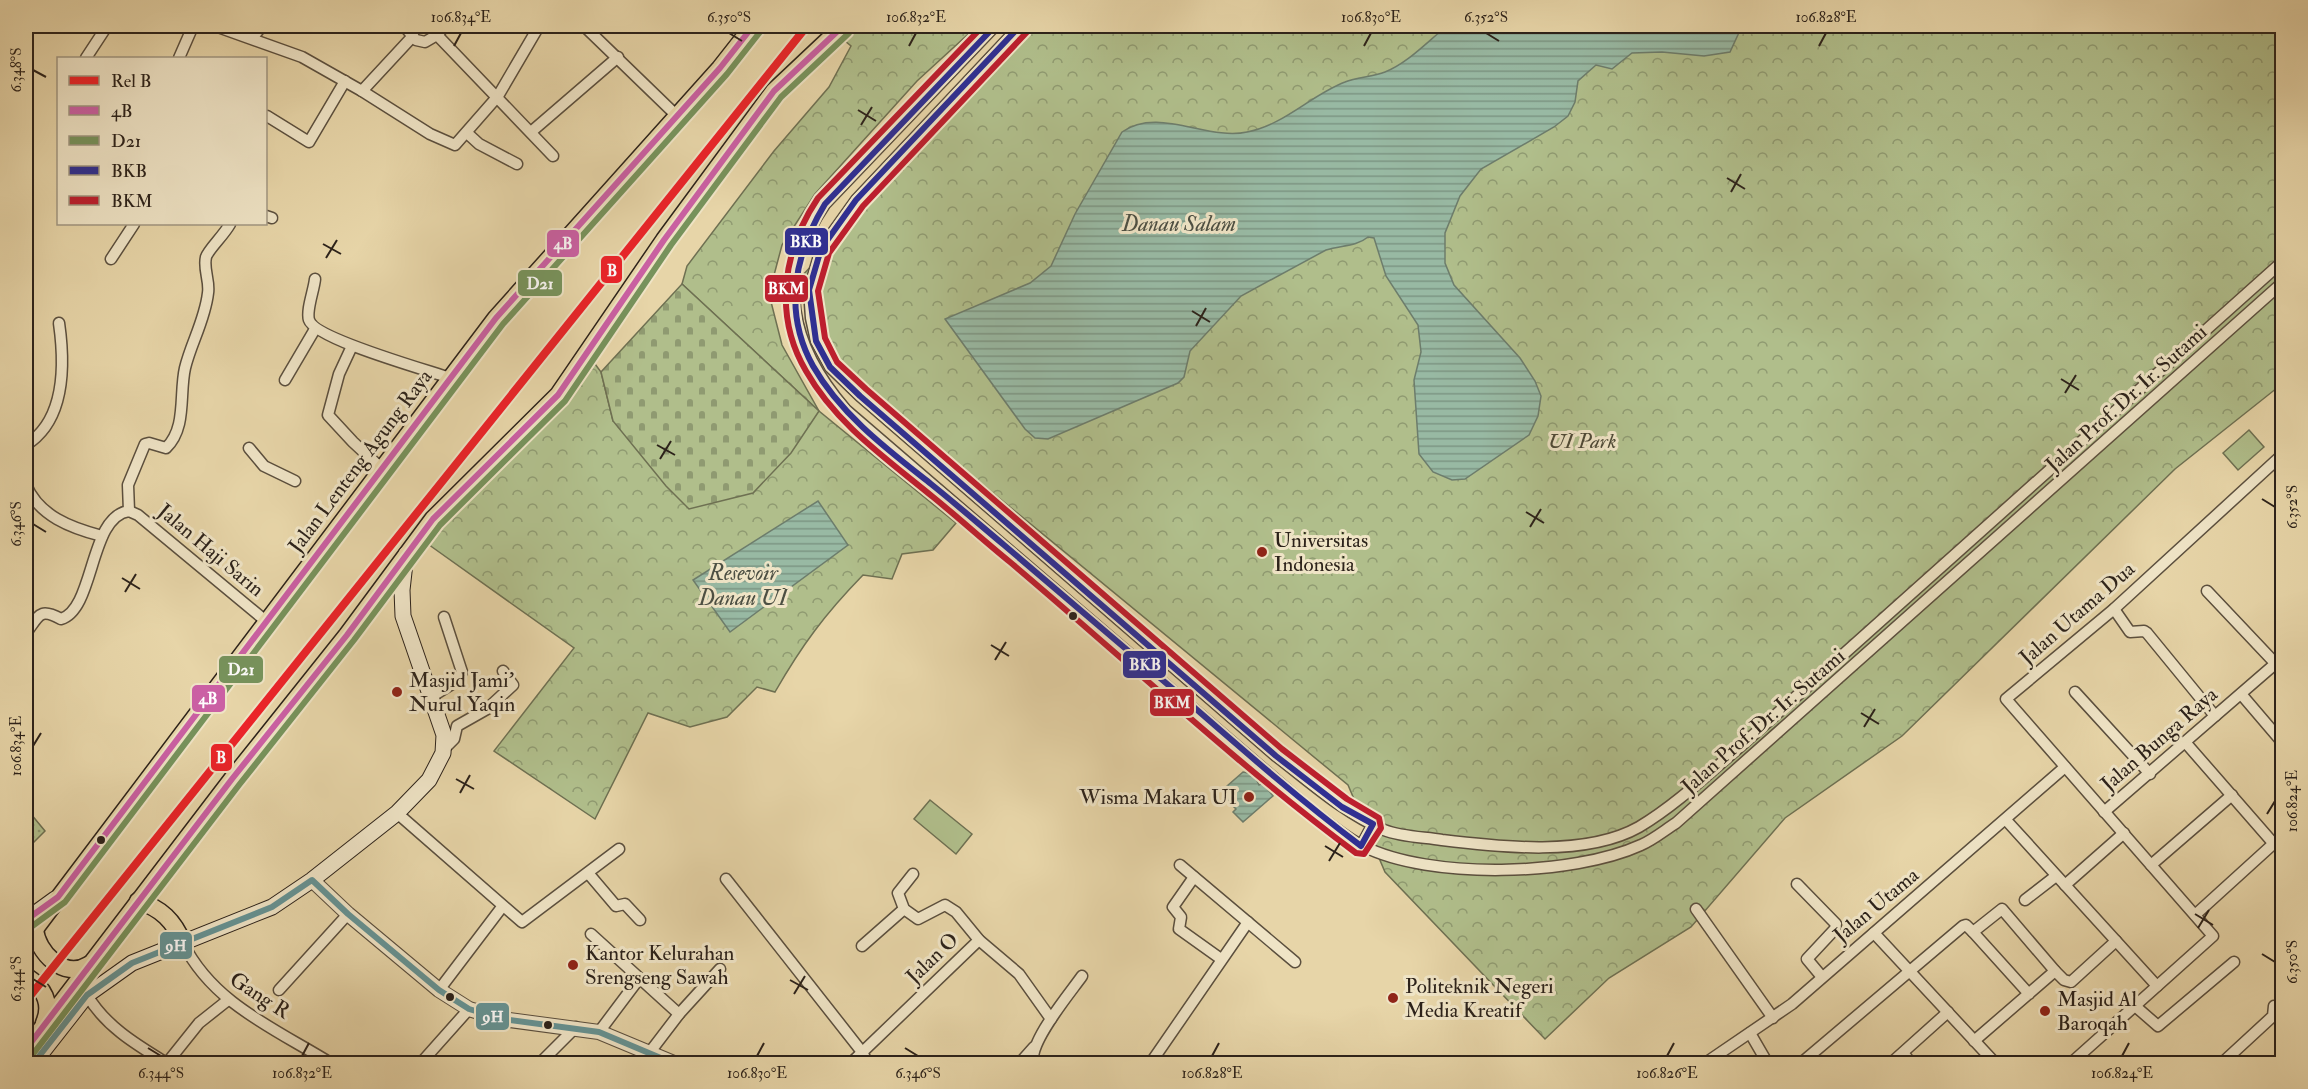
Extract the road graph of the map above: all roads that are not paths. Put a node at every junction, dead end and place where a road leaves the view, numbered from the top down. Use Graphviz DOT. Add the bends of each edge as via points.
graph roads {
  1 [pos="107,26"];
  2 [pos="193,26"];
  3 [pos="215,26"];
  4 [pos="262,26"];
  5 [pos="404,26"];
  6 [pos="445,26"];
  7 [pos="539,26"];
  8 [pos="584,26"];
  9 [pos="603,26"];
  10 [pos="753,26"];
  11 [pos="843,26"];
  12 [pos="995,26"];
  13 [pos="1020,26"];
  14 [pos="593,33"];
  15 [pos="437,35"];
  16 [pos="413,36"];
  17 [pos="252,38"];
  18 [pos="87,57"];
  19 [pos="179,57"];
  20 [pos="618,57"];
  21 [pos="345,81"];
  22 [pos="362,91"];
  23 [pos="498,96"];
  24 [pos="267,116"];
  25 [pos="676,116"];
  26 [pos="531,132"];
  27 [pos="467,133"];
  28 [pos="553,156"];
  29 [pos="517,164"];
  30 [pos="133,225"];
  31 [pos="229,225"];
  32 [pos="111,259"];
  33 [pos="2283,262"];
  34 [pos="315,279"];
  35 [pos="2283,283"];
  36 [pos="59,323"];
  37 [pos="315,329"];
  38 [pos="352,346"];
  39 [pos="450,378"];
  40 [pos="285,380"];
  41 [pos="26,445"];
  42 [pos="249,448"];
  43 [pos="2283,455"];
  44 [pos="382,469"];
  45 [pos="950,474"];
  46 [pos="296,481"];
  47 [pos="26,485"];
  48 [pos="937,488"];
  49 [pos="129,511"];
  50 [pos="102,536"];
  51 [pos="406,554"];
  52 [pos="2207,591"];
  53 [pos="2114,609"];
  54 [pos="444,617"];
  55 [pos="267,622"];
  56 [pos="26,633"];
  57 [pos="2279,661"];
  58 [pos="503,671"];
  59 [pos="2075,692"];
  60 [pos="2241,694"];
  61 [pos="431,697"];
  62 [pos="2215,716"];
  63 [pos="2283,741"];
  64 [pos="2185,742"];
  65 [pos="444,749"];
  66 [pos="2066,767"];
  67 [pos="2150,774"];
  68 [pos="2232,795"];
  69 [pos="2104,812"];
  70 [pos="397,813"];
  71 [pos="2006,820"];
  72 [pos="1373,824"];
  73 [pos="2124,833"];
  74 [pos="2278,840"];
  75 [pos="1361,846"];
  76 [pos="619,849"];
  77 [pos="2151,865"];
  78 [pos="1180,866"];
  79 [pos="588,873"];
  80 [pos="913,874"];
  81 [pos="2056,876"];
  82 [pos="1194,877"];
  83 [pos="726,879"];
  84 [pos="312,880"];
  85 [pos="1797,884"];
  86 [pos="2066,885"];
  87 [pos="2025,900"];
  88 [pos="138,901"];
  89 [pos="502,907"];
  90 [pos="904,909"];
  91 [pos="1696,909"];
  92 [pos="348,914"];
  93 [pos="2195,915"];
  94 [pos="640,920"];
  95 [pos="1248,922"];
  96 [pos="29,930"];
  97 [pos="1973,932"];
  98 [pos="1874,933"];
  99 [pos="591,934"];
  100 [pos="979,940"];
  101 [pos="2116,941"];
  102 [pos="183,943"];
  103 [pos="862,946"];
  104 [pos="1221,959"];
  105 [pos="1295,962"];
  106 [pos="2234,962"];
  107 [pos="88,965"];
  108 [pos="720,969"];
  109 [pos="2055,971"];
  110 [pos="1911,972"];
  111 [pos="26,976"];
  112 [pos="1082,976"];
  113 [pos="1822,977"];
  114 [pos="635,984"];
  115 [pos="2157,986"];
  116 [pos="279,990"];
  117 [pos="439,990"];
  118 [pos="2029,994"];
  119 [pos="87,995"];
  120 [pos="228,1000"];
  121 [pos="2135,1006"];
  122 [pos="2274,1006"];
  123 [pos="469,1009"];
  124 [pos="1948,1012"];
  125 [pos="679,1014"];
  126 [pos="1773,1018"];
  127 [pos="1051,1019"];
  128 [pos="43,1025"];
  129 [pos="576,1027"];
  130 [pos="598,1032"];
  131 [pos="1750,1033"];
  132 [pos="1974,1041"];
  133 [pos="1036,1045"];
  134 [pos="26,1049"];
  135 [pos="650,1052"];
  136 [pos="862,1052"];
  137 [pos="1903,1053"];
  138 [pos="1992,1062"];
  139 [pos="33,1063"];
  140 [pos="167,1063"];
  141 [pos="2070,1063"];
  142 [pos="332,1064"];
  143 [pos="420,1064"];
  144 [pos="539,1064"];
  145 [pos="676,1064"];
  146 [pos="850,1064"];
  147 [pos="868,1064"];
  148 [pos="1019,1064"];
  149 [pos="1034,1064"];
  150 [pos="1150,1064"];
  151 [pos="1704,1064"];
  152 [pos="1768,1064"];
  153 [pos="1800,1064"];
  154 [pos="1890,1064"];
  155 [pos="1912,1064"];
  156 [pos="2221,1064"];
  1 -- 18 [label="street"];
  2 -- 19 [label="street"];
  3 -- 17 [label="street"];
  4 -- 17 [label="street"];
  5 -- 16 [label="street"];
  6 -- 15 [label="street"];
  7 -- 23 [label="street"];
  8 -- 14 [label="street"];
  9 -- 14 [label="street"];
  10 -- 25 [label="main road, Jalan Lenteng Agung Raya"];
  11 -- 51 [label="main road" via="774,91 558,395 450,500"];
  12 -- 48 [label="street, Jalan Prof. Dr. Ir. Sutami" via="825,204 802,244 796,265 798,323 813,365 827,388 846,410"];
  13 -- 45 [label="street, Jalan Prof. Dr. Ir. Sutami" via="841,218 821,249 809,290 816,341 830,367"];
  14 -- 20 [label="street"];
  15 -- 16 [label="street" via="425,42"];
  15 -- 23 [label="street"];
  16 -- 22 [label="street"];
  17 -- 21 [label="street" via="302,57"];
  20 -- 25 [label="street"];
  20 -- 26 [label="street"];
  21 -- 22 [label="street"];
  21 -- 24 [label="street" via="309,142"];
  22 -- 27 [label="street" via="451,144 459,143"];
  23 -- 26 [label="street"];
  23 -- 27 [label="street"];
  25 -- 39 [label="main road, Jalan Lenteng Agung Raya" via="496,318"];
  26 -- 28 [label="street"];
  27 -- 29 [label="street" via="479,144"];
  30 -- 32 [label="street"];
  31 -- 49 [label="street" via="207,252 209,291 185,369 179,425 166,448 145,444 128,485"];
  33 -- 72 [label="street, Jalan Prof. Dr. Ir. Sutami" via="1742,745 1638,828 1600,841 1550,847 1484,845 1397,834"];
  34 -- 37 [label="street" via="308,316"];
  35 -- 75 [label="street, Jalan Prof. Dr. Ir. Sutami" via="1710,795 1642,845 1602,858 1552,867 1484,870 1402,861"];
  36 -- 41 [label="street" via="64,369 61,385 44,429"];
  37 -- 38 [label="street"];
  37 -- 40 [label="street"];
  38 -- 39 [label="street"];
  38 -- 44 [label="street" via="339,374 328,415"];
  39 -- 44 [label="main road, Jalan Lenteng Agung Raya"];
  42 -- 46 [label="street" via="264,466"];
  43 -- 53 [label="street, Jalan Utama Dua"];
  44 -- 55 [label="main road, Jalan Lenteng Agung Raya"];
  45 -- 48 [label="street"];
  45 -- 72 [label="street, Jalan Prof. Dr. Ir. Sutami" via="1276,756 1342,807"];
  47 -- 50 [label="street" via="34,501 53,517"];
  48 -- 75 [label="street, Jalan Prof. Dr. Ir. Sutami" via="1310,809"];
  49 -- 50 [label="street, Jalan Haji Sarin" via="115,517"];
  49 -- 55 [label="street, Jalan Haji Sarin"];
  50 -- 56 [label="street, Jalan Haji Sarin" via="86,584 67,616 61,619 42,613"];
  51 -- 61 [label="main road" via="403,616"];
  51 -- 88 [label="main road"];
  52 -- 57 [label="street"];
  53 -- 62 [label="street" via="2130,632 2147,633"];
  53 -- 66 [label="street, Jalan Utama Dua" via="2006,699"];
  54 -- 61 [label="street" via="461,674"];
  55 -- 96 [label="main road, Jalan Lenteng Agung Raya"];
  57 -- 60 [label="street, Jalan Bunga Raya"];
  58 -- 65 [label="street" via="513,685 487,709 457,726 453,741"];
  59 -- 67 [label="street"];
  60 -- 62 [label="street, Jalan Bunga Raya"];
  60 -- 63 [label="street"];
  61 -- 65 [label="main road" via="442,727"];
  62 -- 64 [label="street, Jalan Bunga Raya"];
  64 -- 67 [label="street, Jalan Bunga Raya"];
  64 -- 68 [label="street"];
  65 -- 70 [label="main road" via="429,780"];
  66 -- 69 [label="street, Jalan Utama Dua"];
  66 -- 71 [label="street, Jalan Utama"];
  67 -- 69 [label="street, Jalan Bunga Raya"];
  68 -- 74 [label="street"];
  68 -- 77 [label="street"];
  69 -- 73 [label="street, Jalan Bunga Raya"];
  70 -- 84 [label="main road"];
  70 -- 89 [label="street"];
  71 -- 81 [label="street"];
  71 -- 98 [label="street, Jalan Utama"];
  72 -- 75 [label="street"];
  73 -- 77 [label="street, Jalan Bunga Raya"];
  73 -- 86 [label="street"];
  74 -- 93 [label="street"];
  76 -- 79 [label="street"];
  77 -- 93 [label="street, Jalan Bunga Raya"];
  78 -- 82 [label="street"];
  79 -- 89 [label="street" via="524,922"];
  79 -- 94 [label="street" via="616,906 625,904"];
  80 -- 90 [label="street" via="898,893"];
  81 -- 86 [label="street"];
  81 -- 87 [label="street"];
  82 -- 95 [label="street"];
  82 -- 104 [label="street" via="1173,907 1181,917 1179,929"];
  83 -- 136 [label="street"];
  84 -- 92 [label="street"];
  84 -- 102 [label="main road" via="272,907"];
  85 -- 113 [label="street" via="1836,924 1807,959"];
  86 -- 101 [label="street"];
  88 -- 102 [label="main road" via="151,905 171,920"];
  88 -- 107 [label="main road"];
  89 -- 117 [label="street"];
  90 -- 100 [label="street" via="918,919 945,905 956,912"];
  90 -- 103 [label="street"];
  91 -- 126 [label="street"];
  92 -- 116 [label="street"];
  92 -- 117 [label="street"];
  93 -- 115 [label="street, Jalan Bunga Raya" via="2213,936"];
  95 -- 104 [label="street"];
  95 -- 105 [label="street"];
  96 -- 107 [label="main road" via="40,949 55,963 76,969"];
  97 -- 109 [label="street" via="2002,909"];
  97 -- 110 [label="street" via="1963,926"];
  97 -- 118 [label="street"];
  98 -- 110 [label="street"];
  98 -- 113 [label="street, Jalan Utama"];
  99 -- 125 [label="street"];
  100 -- 127 [label="street, Jalan O" via="1019,974"];
  100 -- 136 [label="street, Jalan O"];
  101 -- 109 [label="street" via="2071,982"];
  101 -- 115 [label="street"];
  102 -- 119 [label="main road" via="132,963"];
  102 -- 120 [label="street, Gang R" via="205,978"];
  104 -- 150 [label="street"];
  106 -- 121 [label="street" via="2158,1026"];
  107 -- 128 [label="main road"];
  108 -- 125 [label="street"];
  109 -- 118 [label="street"];
  110 -- 124 [label="street"];
  110 -- 153 [label="street"];
  111 -- 128 [label="main road" via="46,996 47,1016"];
  112 -- 127 [label="street"];
  113 -- 126 [label="street, Jalan Utama"];
  114 -- 130 [label="street"];
  115 -- 121 [label="street"];
  117 -- 123 [label="street"];
  118 -- 132 [label="street"];
  119 -- 139 [label="main road"];
  119 -- 140 [label="street" via="117,1032"];
  120 -- 140 [label="street" via="199,1023"];
  120 -- 142 [label="street, Gang R"];
  121 -- 141 [label="street"];
  122 -- 156 [label="street" via="2273,1016"];
  123 -- 129 [label="street" via="502,1019"];
  123 -- 143 [label="street"];
  124 -- 132 [label="street"];
  124 -- 137 [label="street"];
  125 -- 135 [label="street"];
  126 -- 131 [label="street, Jalan Utama"];
  127 -- 133 [label="street"];
  128 -- 134 [label="main road"];
  129 -- 130 [label="street"];
  129 -- 144 [label="street"];
  130 -- 135 [label="street"];
  131 -- 151 [label="street, Jalan Utama"];
  131 -- 152 [label="street"];
  132 -- 138 [label="street"];
  133 -- 148 [label="street"];
  133 -- 149 [label="street"];
  135 -- 145 [label="street"];
  136 -- 146 [label="street, Jalan O"];
  136 -- 147 [label="street"];
  137 -- 154 [label="street"];
  137 -- 155 [label="street"];
}
